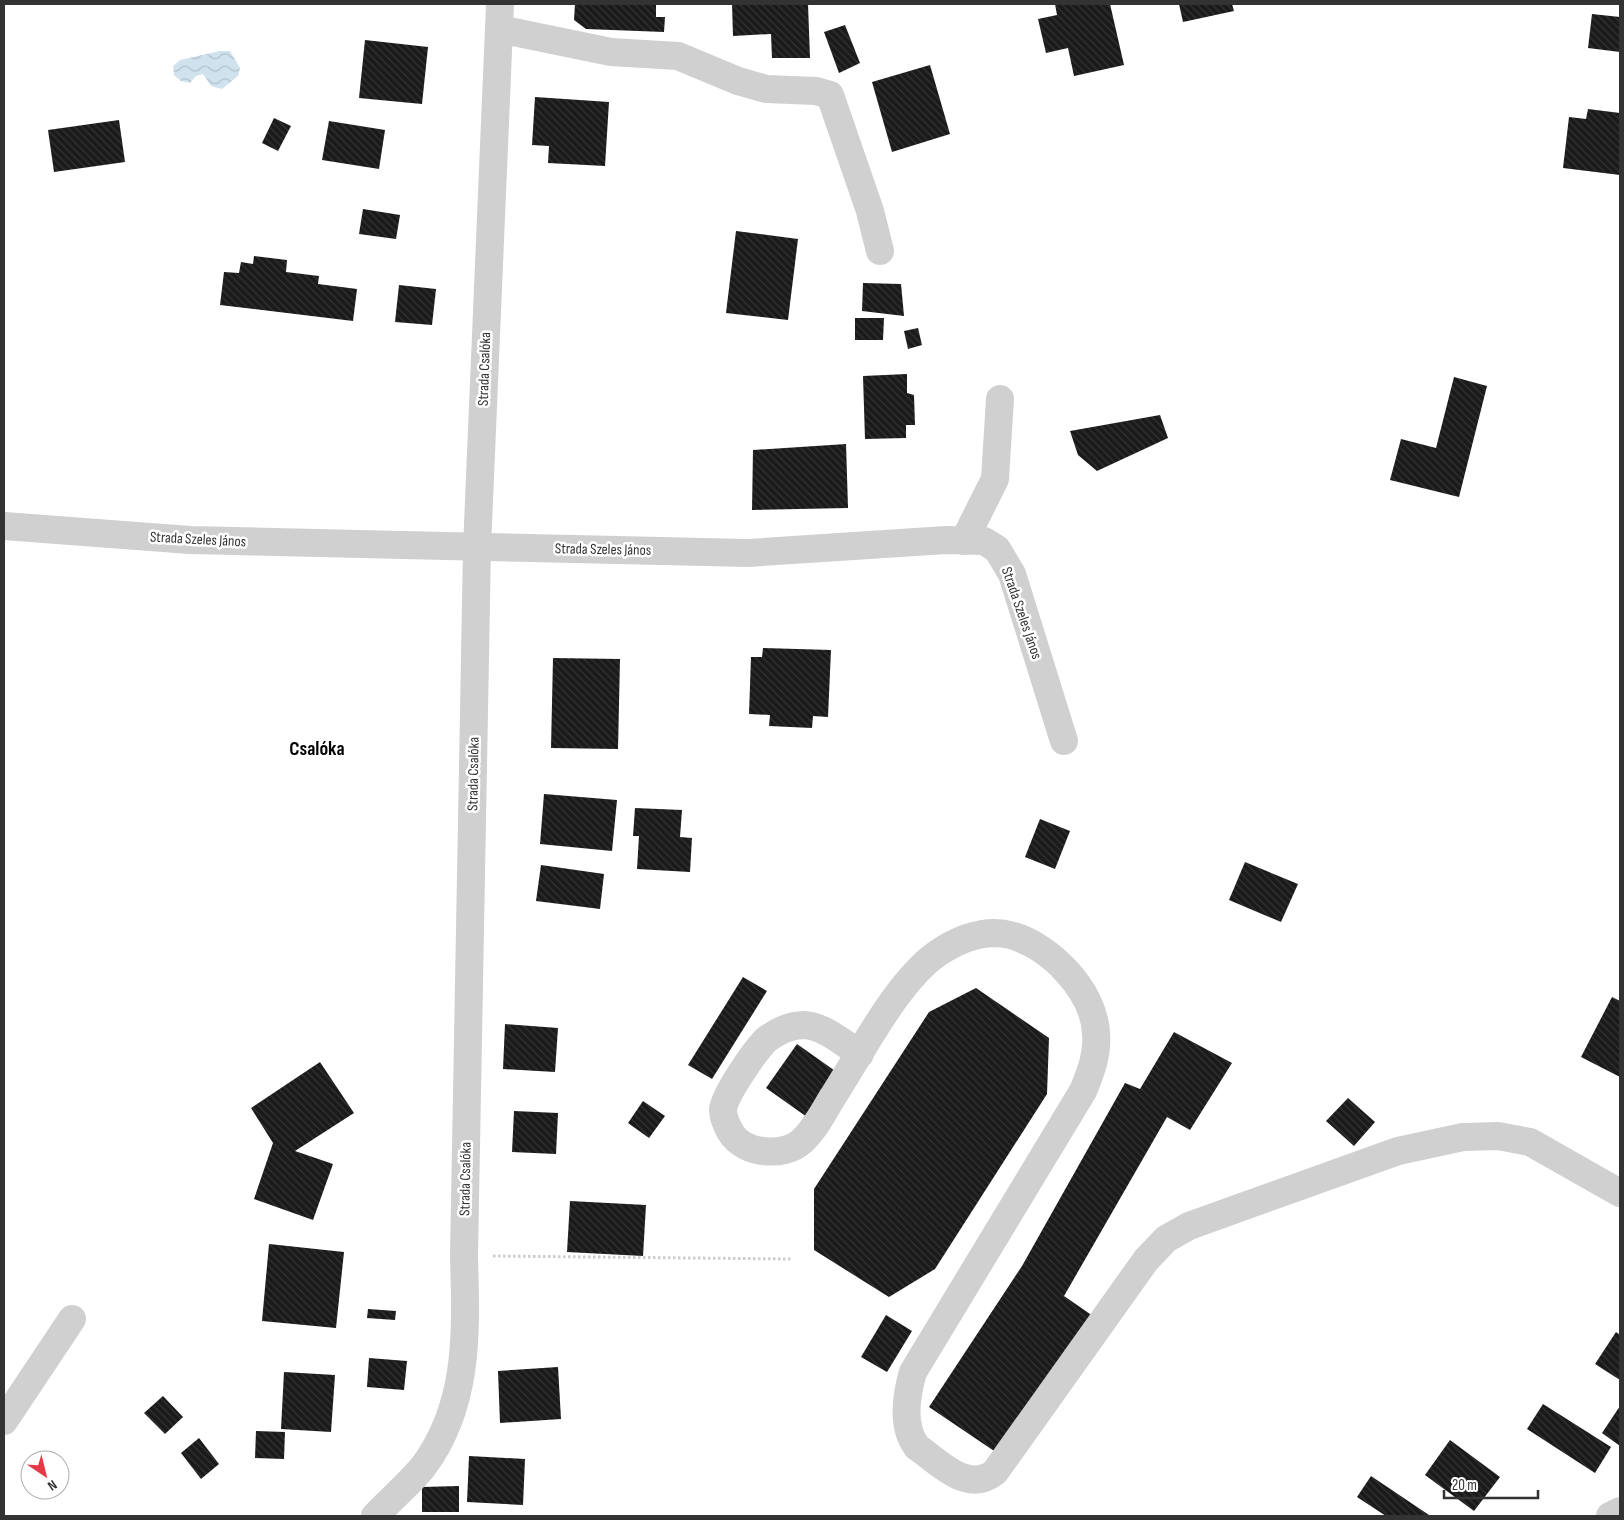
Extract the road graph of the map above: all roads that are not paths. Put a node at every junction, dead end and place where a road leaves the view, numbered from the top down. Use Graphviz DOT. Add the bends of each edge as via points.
graph roads {
  1 [pos="499,16"];
  2 [pos="880,250"];
  3 [pos="1000,398"];
  4 [pos="4,526"];
  5 [pos="964,540"];
  6 [pos="477,548"];
  7 [pos="1064,741"];
  8 [pos="860,1054"];
  9 [pos="1620,1193"];
  10 [pos="72,1319"];
  11 [pos="4,1422"];
  12 [pos="1620,1511"];
  13 [pos="375,1516"];
  14 [pos="1610,1516"];
  1 -- 2 [label="street" via="611,52 678,56 747,84 766,89 816,91 830,96 870,211"];
  1 -- 6 [label="street, Strada Csalóka"];
  3 -- 5 [label="street" via="995,479"];
  4 -- 6 [label="street, Strada Szeles János" via="190,540"];
  5 -- 6 [label="street, Strada Szeles János" via="748,553"];
  5 -- 7 [label="street, Strada Szeles János" via="984,541 997,549 1012,574"];
  6 -- 13 [label="street, Strada Csalóka" via="464,1256 466,1343 453,1410 444,1433 423,1467"];
  8 -- 8 [label="street" via="818,1027 790,1026 776,1033 765,1041 727,1094 722,1108 731,1134 752,1150 784,1149 800,1143 812,1130"];
  8 -- 9 [label="street" via="904,984 953,944 973,936 1010,935 1044,952 1075,983 1094,1017 1095,1051 1092,1070 1083,1091 913,1372 908,1389 906,1414 912,1440 931,1457 970,1481 978,1481 995,1472 1146,1260 1166,1239 1189,1226 1398,1151 1463,1137 1498,1136 1530,1142"];
  10 -- 11 [label="street"];
  12 -- 14 [label="street"];
}
